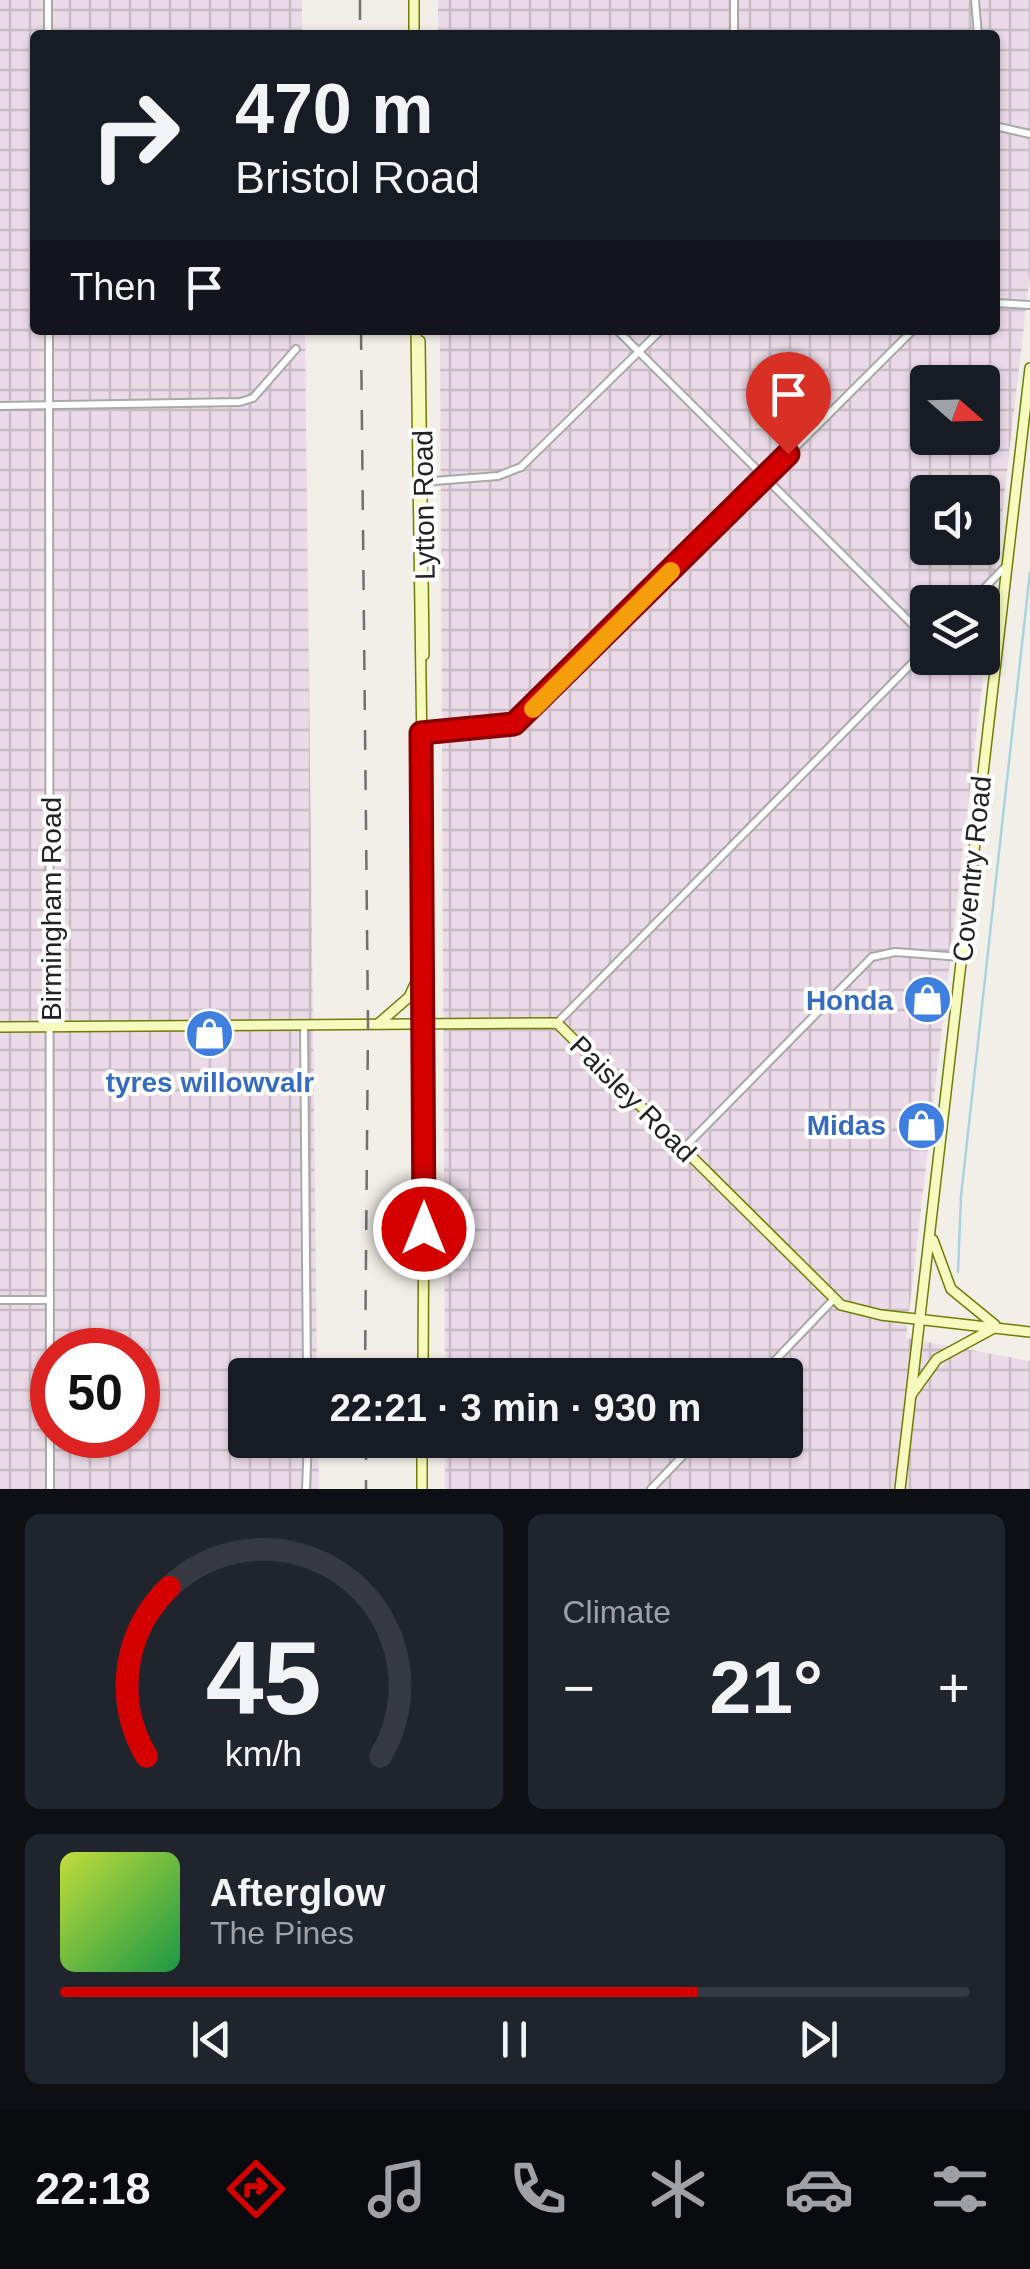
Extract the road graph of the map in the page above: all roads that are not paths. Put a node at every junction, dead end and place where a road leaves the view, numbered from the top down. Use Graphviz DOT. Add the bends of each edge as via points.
graph roads {
  1 [pos="48,0"];
  2 [pos="414,0"];
  3 [pos="734,0"];
  4 [pos="975,0"];
  5 [pos="48,30"];
  6 [pos="414,30"];
  7 [pos="734,30"];
  8 [pos="978,30"];
  9 [pos="1000,127"];
  10 [pos="1030,134"];
  11 [pos="1000,303"];
  12 [pos="1030,305"];
  13 [pos="49,335"];
  14 [pos="416,335"];
  15 [pos="623,335"];
  16 [pos="657,335"];
  17 [pos="908,335"];
  18 [pos="296,349"];
  19 [pos="640,353"];
  20 [pos="1030,368"];
  21 [pos="0,406"];
  22 [pos="48,408"];
  23 [pos="764,478"];
  24 [pos="420,482"];
  25 [pos="1005,567"];
  26 [pos="988,585"];
  27 [pos="1000,609"];
  28 [pos="910,625"];
  29 [pos="910,661"];
  30 [pos="992,675"];
  31 [pos="421,733"];
  32 [pos="963,957"];
  33 [pos="425,961"];
  34 [pos="557,1023"];
  35 [pos="424,1024"];
  36 [pos="304,1026"];
  37 [pos="375,1026"];
  38 [pos="0,1027"];
  39 [pos="52,1028"];
  40 [pos="682,1150"];
  41 [pos="930,1231"];
  42 [pos="0,1300"];
  43 [pos="50,1300"];
  44 [pos="833,1300"];
  45 [pos="920,1320"];
  46 [pos="997,1327"];
  47 [pos="1030,1332"];
  48 [pos="307,1358"];
  49 [pos="423,1358"];
  50 [pos="777,1358"];
  51 [pos="909,1398"];
  52 [pos="307,1458"];
  53 [pos="422,1458"];
  54 [pos="681,1458"];
  55 [pos="50,1489"];
  56 [pos="306,1489"];
  57 [pos="422,1489"];
  58 [pos="651,1489"];
  59 [pos="900,1489"];
  1 -- 5 [label="street"];
  2 -- 6 [label="main road"];
  3 -- 7 [label="street"];
  4 -- 8 [label="street"];
  9 -- 10 [label="street"];
  11 -- 12 [label="street"];
  13 -- 22 [label="street, Birmingham Road"];
  14 -- 24 [label="main road, Lytton Road"];
  15 -- 19 [label="street"];
  16 -- 19 [label="street"];
  17 -- 23 [label="street"];
  18 -- 22 [label="street" via="253,398 240,402"];
  19 -- 23 [label="street"];
  19 -- 24 [label="street" via="520,467 498,476"];
  20 -- 25 [label="main road, Coventry Road"];
  21 -- 22 [label="street"];
  22 -- 39 [label="street, Birmingham Road"];
  23 -- 28 [label="street"];
  23 -- 31 [label="street" via="514,724"];
  24 -- 31 [label="main road, Lytton Road"];
  25 -- 26 [label="street"];
  25 -- 27 [label="main road, Coventry Road"];
  29 -- 34 [label="street"];
  30 -- 32 [label="main road, Coventry Road"];
  31 -- 33 [label="main road, Lytton Road"];
  32 -- 40 [label="street" via="872,957"];
  32 -- 41 [label="main road, Coventry Road"];
  33 -- 35 [label="main road, Lytton Road"];
  33 -- 37 [label="main road" via="409,997"];
  34 -- 35 [label="main road, Paisley Road"];
  34 -- 40 [label="main road, Paisley Road"];
  35 -- 37 [label="main road, Paisley Road"];
  35 -- 49 [label="main road, Lytton Road"];
  36 -- 37 [label="main road, Paisley Road"];
  36 -- 39 [label="main road, Paisley Road"];
  36 -- 48 [label="street"];
  38 -- 39 [label="main road, Paisley Road"];
  39 -- 43 [label="street, Birmingham Road"];
  40 -- 44 [label="main road, Paisley Road"];
  41 -- 45 [label="main road, Coventry Road"];
  41 -- 46 [label="main road" via="951,1288"];
  42 -- 43 [label="street"];
  43 -- 55 [label="street, Birmingham Road"];
  44 -- 45 [label="main road, Paisley Road" via="856,1312"];
  44 -- 50 [label="street"];
  45 -- 46 [label="main road, Paisley Road"];
  45 -- 51 [label="main road, Coventry Road"];
  46 -- 47 [label="main road, Paisley Road"];
  46 -- 51 [label="main road" via="937,1359"];
  51 -- 59 [label="main road, Coventry Road"];
  52 -- 56 [label="street"];
  53 -- 57 [label="main road"];
  54 -- 58 [label="street"];
}
